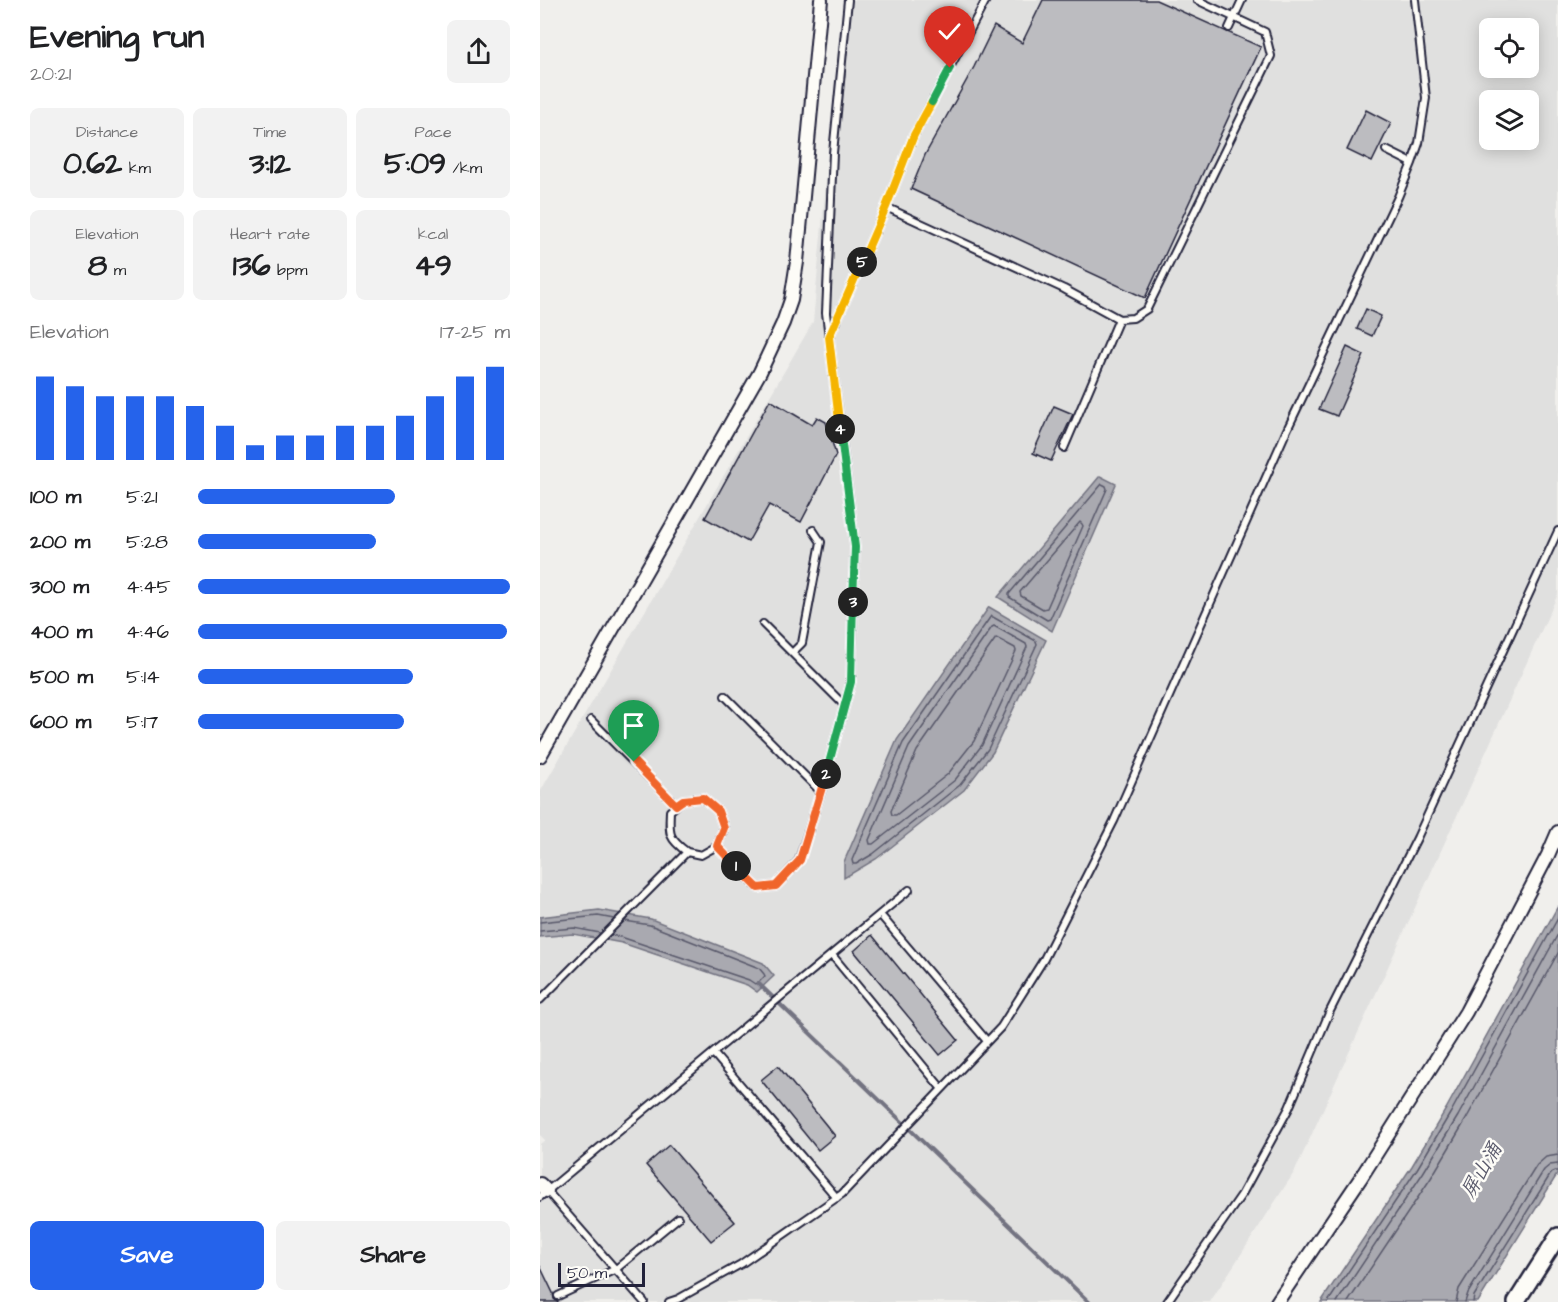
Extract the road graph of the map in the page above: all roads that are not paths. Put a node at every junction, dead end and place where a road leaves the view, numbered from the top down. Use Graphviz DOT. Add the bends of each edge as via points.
graph roads {
  1 [pos="821,0"];
  2 [pos="848,0"];
  3 [pos="986,0"];
  4 [pos="1197,0"];
  5 [pos="1242,0"];
  6 [pos="1415,0"];
  7 [pos="1234,18"];
  8 [pos="1229,28"];
  9 [pos="1386,150"];
  10 [pos="1412,163"];
  11 [pos="886,207"];
  12 [pos="1119,319"];
  13 [pos="829,337"];
  14 [pos="1064,448"];
  15 [pos="813,530"];
  16 [pos="1558,531"];
  17 [pos="763,624"];
  18 [pos="792,653"];
  19 [pos="725,696"];
  20 [pos="844,705"];
  21 [pos="591,720"];
  22 [pos="540,756"];
  23 [pos="821,792"];
  24 [pos="676,805"];
  25 [pos="1558,832"];
  26 [pos="717,846"];
  27 [pos="687,852"];
  28 [pos="909,890"];
  29 [pos="883,918"];
  30 [pos="832,955"];
  31 [pos="540,1000"];
  32 [pos="987,1041"];
  33 [pos="714,1054"];
  34 [pos="942,1089"];
  35 [pos="542,1191"];
  36 [pos="837,1198"];
  37 [pos="678,1218"];
  38 [pos="1558,1236"];
  39 [pos="616,1269"];
  40 [pos="558,1296"];
  41 [pos="645,1302"];
  42 [pos="669,1302"];
  43 [pos="1167,1302"];
  44 [pos="1277,1302"];
  45 [pos="1516,1302"];
  1 -- 22 [label="street" via="797,262 783,323 760,372"];
  2 -- 13 [label="lane" via="833,153 826,313"];
  3 -- 11 [label="lane" via="914,135"];
  4 -- 7 [label="lane"];
  5 -- 7 [label="lane"];
  6 -- 10 [label="lane" via="1426,98"];
  7 -- 8 [label="lane"];
  7 -- 12 [label="lane" via="1265,32 1271,56 1147,309 1133,318"];
  9 -- 10 [label="lane"];
  10 -- 32 [label="lane" via="1286,432 1114,822 1044,959"];
  11 -- 12 [label="lane" via="1064,289"];
  11 -- 13 [label="lane"];
  12 -- 14 [label="lane"];
  13 -- 20 [label="lane" via="855,547 851,682"];
  15 -- 18 [label="lane" via="821,542 802,643"];
  16 -- 43 [label="lane" via="1417,837 1330,1011 1289,1108 1242,1194"];
  17 -- 18 [label="lane"];
  18 -- 20 [label="lane"];
  19 -- 23 [label="lane"];
  20 -- 23 [label="lane"];
  21 -- 24 [label="lane"];
  23 -- 26 [label="lane" via="800,860 776,886 758,888"];
  24 -- 26 [label="lane" via="683,800 703,798 718,811 724,828"];
  24 -- 27 [label="lane" via="670,811 669,830 675,843"];
  25 -- 44 [label="street" via="1466,1012"];
  26 -- 27 [label="lane" via="701,855"];
  27 -- 31 [label="lane"];
  28 -- 30 [label="lane"];
  29 -- 32 [label="lane"];
  30 -- 33 [label="lane"];
  30 -- 34 [label="lane"];
  32 -- 34 [label="lane"];
  33 -- 35 [label="lane"];
  33 -- 36 [label="lane"];
  34 -- 36 [label="lane"];
  35 -- 39 [label="lane"];
  36 -- 42 [label="lane" via="741,1264"];
  37 -- 39 [label="lane"];
  38 -- 45 [label="street"];
  39 -- 40 [label="lane"];
  39 -- 41 [label="lane"];
}
